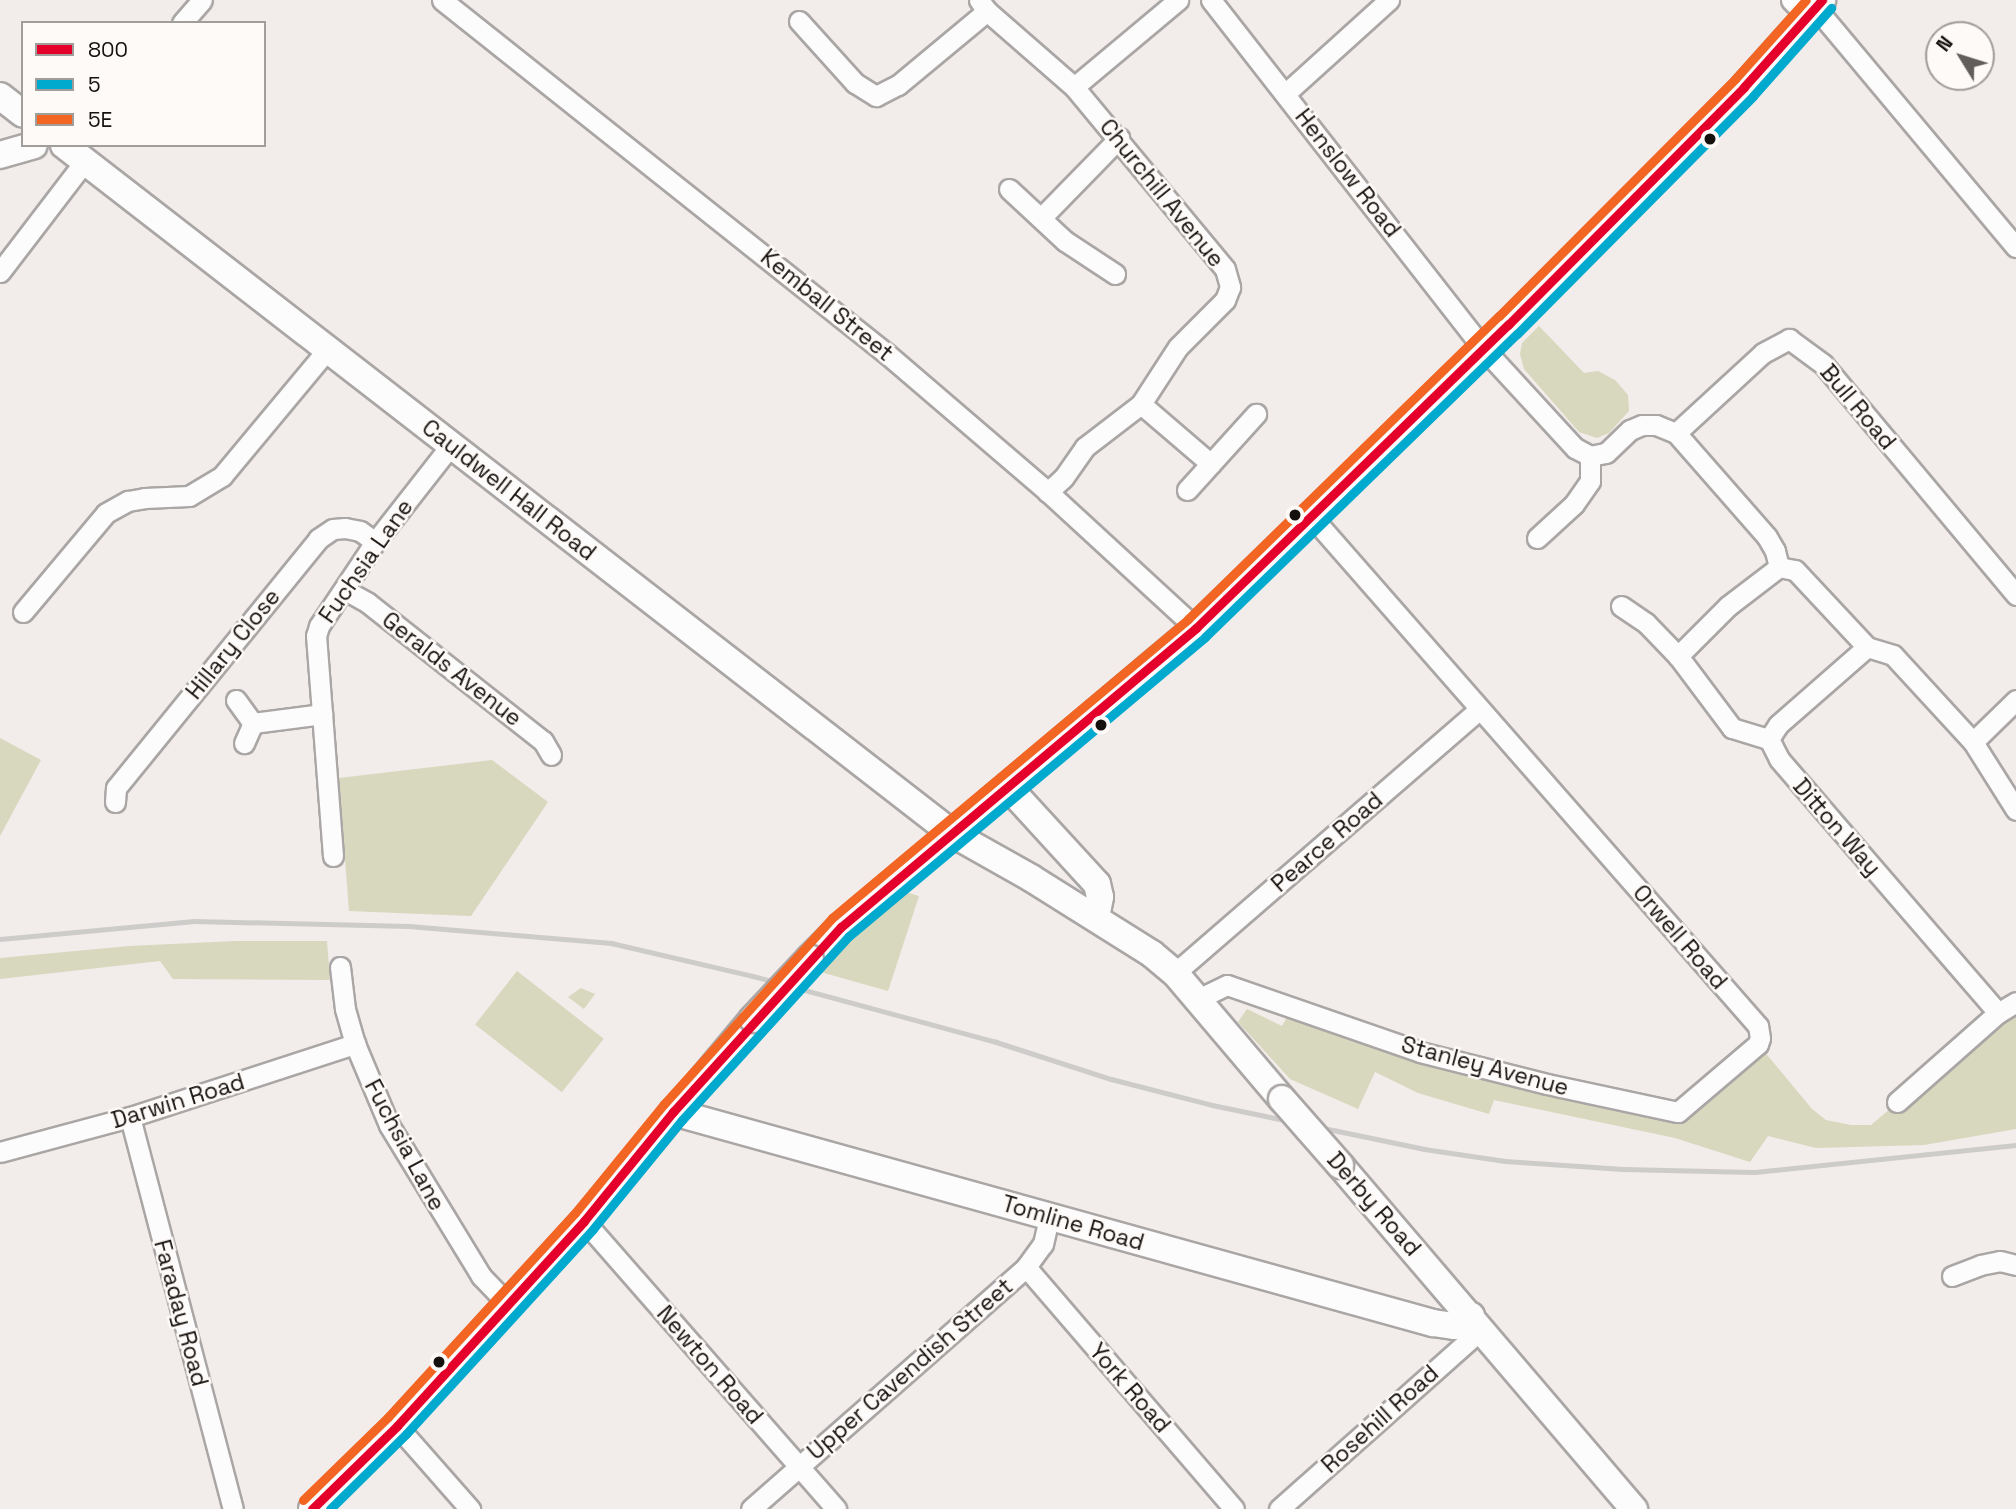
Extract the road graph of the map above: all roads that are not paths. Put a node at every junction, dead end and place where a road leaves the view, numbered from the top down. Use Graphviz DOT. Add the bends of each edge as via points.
graph roads {
  1 [pos="202,0"];
  2 [pos="442,0"];
  3 [pos="1178,0"];
  4 [pos="1211,0"];
  5 [pos="1390,0"];
  6 [pos="983,6"];
  7 [pos="1809,6"];
  8 [pos="183,21"];
  9 [pos="799,21"];
  10 [pos="1074,87"];
  11 [pos="1286,93"];
  12 [pos="0,96"];
  13 [pos="21,112"];
  14 [pos="1119,138"];
  15 [pos="27,147"];
  16 [pos="72,150"];
  17 [pos="0,155"];
  18 [pos="1009,189"];
  19 [pos="1041,218"];
  20 [pos="2016,247"];
  21 [pos="0,272"];
  22 [pos="1115,274"];
  23 [pos="1483,348"];
  24 [pos="328,349"];
  25 [pos="1141,404"];
  26 [pos="1256,414"];
  27 [pos="1676,433"];
  28 [pos="451,445"];
  29 [pos="1590,456"];
  30 [pos="1210,464"];
  31 [pos="1187,490"];
  32 [pos="1048,492"];
  33 [pos="1312,517"];
  34 [pos="1537,538"];
  35 [pos="375,542"];
  36 [pos="1779,566"];
  37 [pos="345,590"];
  38 [pos="2016,595"];
  39 [pos="1621,606"];
  40 [pos="23,612"];
  41 [pos="1196,628"];
  42 [pos="1867,648"];
  43 [pos="1678,656"];
  44 [pos="236,700"];
  45 [pos="2016,701"];
  46 [pos="1479,710"];
  47 [pos="322,713"];
  48 [pos="253,723"];
  49 [pos="1769,739"];
  50 [pos="1973,742"];
  51 [pos="244,743"];
  52 [pos="551,755"];
  53 [pos="1009,788"];
  54 [pos="115,802"];
  55 [pos="2016,810"];
  56 [pos="953,834"];
  57 [pos="332,856"];
  58 [pos="1096,918"];
  59 [pos="340,967"];
  60 [pos="1175,973"];
  61 [pos="1198,999"];
  62 [pos="2016,1002"];
  63 [pos="1998,1013"];
  64 [pos="355,1044"];
  65 [pos="1758,1044"];
  66 [pos="1897,1102"];
  67 [pos="673,1112"];
  68 [pos="130,1117"];
  69 [pos="0,1152"];
  70 [pos="1049,1217"];
  71 [pos="584,1221"];
  72 [pos="2016,1265"];
  73 [pos="1026,1267"];
  74 [pos="1952,1276"];
  75 [pos="508,1304"];
  76 [pos="1477,1322"];
  77 [pos="397,1426"];
  78 [pos="799,1466"];
  79 [pos="233,1509"];
  80 [pos="312,1509"];
  81 [pos="470,1509"];
  82 [pos="751,1509"];
  83 [pos="836,1509"];
  84 [pos="1234,1509"];
  85 [pos="1279,1509"];
  86 [pos="1634,1509"];
  1 -- 8 [label="street"];
  2 -- 32 [label="street, Kemball Street" via="887,354"];
  3 -- 10 [label="street"];
  4 -- 11 [label="street, Henslow Road"];
  5 -- 11 [label="street"];
  6 -- 9 [label="street" via="898,85 876,96 855,83"];
  6 -- 10 [label="street, Churchill Avenue"];
  7 -- 20 [label="street"];
  7 -- 23 [label="street" via="1735,96"];
  10 -- 14 [label="street, Churchill Avenue"];
  11 -- 23 [label="street, Henslow Road"];
  12 -- 13 [label="street"];
  14 -- 19 [label="street"];
  14 -- 25 [label="street, Churchill Avenue" via="1226,269 1230,287 1225,300 1178,347"];
  15 -- 17 [label="street"];
  16 -- 21 [label="street"];
  16 -- 24 [label="street, Cauldwell Hall Road"];
  18 -- 19 [label="street"];
  19 -- 22 [label="street"];
  23 -- 29 [label="street, Henslow Road" via="1575,448"];
  23 -- 33 [label="street"];
  24 -- 28 [label="street, Cauldwell Hall Road"];
  24 -- 40 [label="street" via="233,466 212,485 189,496 128,501 106,513"];
  25 -- 30 [label="street"];
  25 -- 32 [label="street, Churchill Avenue" via="1085,447"];
  26 -- 30 [label="street"];
  27 -- 29 [label="street" via="1642,425 1606,453"];
  27 -- 36 [label="street" via="1767,537"];
  27 -- 38 [label="street, Bull Road" via="1763,353 1789,339 1823,364"];
  28 -- 35 [label="street, Fuchsia Lane"];
  28 -- 56 [label="street, Cauldwell Hall Road"];
  29 -- 34 [label="street" via="1590,481 1574,504"];
  30 -- 31 [label="street"];
  32 -- 41 [label="street, Kemball Street"];
  33 -- 41 [label="street"];
  33 -- 46 [label="street, Orwell Road"];
  35 -- 37 [label="street, Fuchsia Lane"];
  35 -- 54 [label="street, Hillary Close" via="360,531 345,528 333,529 318,539 116,788"];
  36 -- 42 [label="street" via="1795,570"];
  36 -- 43 [label="street" via="1728,606"];
  37 -- 47 [label="street, Fuchsia Lane" via="316,636"];
  37 -- 52 [label="street, Geralds Avenue" via="368,603 543,741"];
  39 -- 43 [label="street" via="1646,623"];
  41 -- 53 [label="street"];
  42 -- 49 [label="street" via="1778,724"];
  42 -- 50 [label="street" via="1893,654"];
  43 -- 49 [label="street" via="1732,728"];
  44 -- 48 [label="street"];
  45 -- 50 [label="street"];
  46 -- 60 [label="street, Pearce Road"];
  46 -- 65 [label="street, Orwell Road" via="1759,1026"];
  47 -- 48 [label="street"];
  47 -- 57 [label="street, Fuchsia Lane"];
  48 -- 51 [label="street"];
  49 -- 63 [label="street, Ditton Way" via="1779,759"];
  50 -- 55 [label="street"];
  53 -- 56 [label="street"];
  53 -- 58 [label="street" via="1097,884"];
  56 -- 58 [label="street, Derby Road"];
  56 -- 67 [label="street, bridge" via="841,927"];
  58 -- 60 [label="street, Derby Road"];
  59 -- 64 [label="street, Fuchsia Lane"];
  60 -- 61 [label="street, Derby Road"];
  61 -- 65 [label="street, Stanley Avenue" via="1227,985 1420,1052 1678,1112"];
  61 -- 76 [label="street, Derby Road, bridge"];
  62 -- 63 [label="street"];
  63 -- 66 [label="street"];
  64 -- 68 [label="street, Darwin Road"];
  64 -- 75 [label="street, Fuchsia Lane" via="389,1125 481,1276"];
  67 -- 70 [label="street, Tomline Road"];
  67 -- 71 [label="street"];
  68 -- 69 [label="street, Darwin Road"];
  68 -- 79 [label="street, Faraday Road"];
  70 -- 73 [label="street, Upper Cavendish Street" via="1043,1244"];
  70 -- 76 [label="street, Tomline Road" via="1433,1323"];
  71 -- 75 [label="street"];
  71 -- 78 [label="street, Newton Road"];
  72 -- 74 [label="street" via="2000,1261"];
  73 -- 78 [label="street, Upper Cavendish Street"];
  73 -- 84 [label="street, York Road"];
  75 -- 77 [label="street"];
  76 -- 85 [label="street, Rosehill Road"];
  76 -- 86 [label="street, Derby Road"];
  77 -- 80 [label="street"];
  77 -- 81 [label="street"];
  78 -- 82 [label="street, Upper Cavendish Street"];
  78 -- 83 [label="street, Newton Road"];
}
